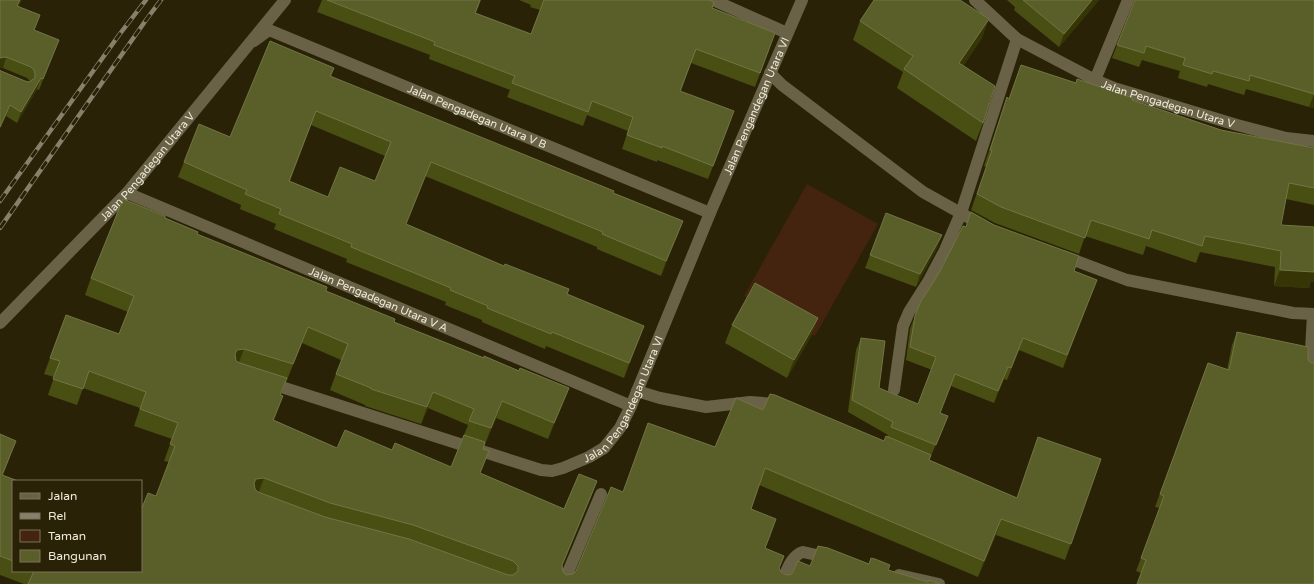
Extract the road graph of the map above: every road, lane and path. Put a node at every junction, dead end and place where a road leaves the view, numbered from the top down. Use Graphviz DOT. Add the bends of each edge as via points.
graph roads {
  1 [pos="285,0"];
  2 [pos="713,0"];
  3 [pos="802,0"];
  4 [pos="975,0"];
  5 [pos="1128,0"];
  6 [pos="787,33"];
  7 [pos="1017,39"];
  8 [pos="247,46"];
  9 [pos="770,73"];
  10 [pos="1095,80"];
  11 [pos="1314,142"];
  12 [pos="127,193"];
  13 [pos="710,213"];
  14 [pos="961,213"];
  15 [pos="992,230"];
  16 [pos="1049,251"];
  17 [pos="1314,314"];
  18 [pos="0,324"];
  19 [pos="1310,369"];
  20 [pos="258,380"];
  21 [pos="894,390"];
  22 [pos="637,391"];
  23 [pos="631,406"];
  24 [pos="794,410"];
  25 [pos="602,494"];
  26 [pos="841,561"];
  27 [pos="886,572"];
  28 [pos="563,584"];
  29 [pos="781,584"];
  30 [pos="939,584"];
  1 -- 8 [label="street, Jalan Pengadegan Utara V"];
  2 -- 6 [label="street"];
  3 -- 6 [label="street, Jalan Pengandegan Utara VI"];
  4 -- 7 [label="street, Jalan Pengadegan Utara V"];
  5 -- 10 [label="street"];
  6 -- 9 [label="street, Jalan Pengandegan Utara VI"];
  7 -- 10 [label="street, Jalan Pengadegan Utara V"];
  7 -- 14 [label="street"];
  8 -- 12 [label="street, Jalan Pengadegan Utara V"];
  8 -- 13 [label="street, Jalan Pengadegan Utara V B" via="269,30"];
  9 -- 13 [label="street, Jalan Pengandegan Utara VI"];
  9 -- 14 [label="street" via="782,85 924,192"];
  10 -- 11 [label="street, Jalan Pengadegan Utara V" via="1237,125 1286,138"];
  12 -- 18 [label="street, Jalan Pengadegan Utara V"];
  12 -- 23 [label="street, Jalan Pengadegan Utara V A"];
  13 -- 22 [label="street, Jalan Pengandegan Utara VI"];
  14 -- 15 [label="street"];
  14 -- 21 [label="street" via="928,282 908,312 903,326"];
  16 -- 17 [label="street" via="1127,280"];
  17 -- 19 [label="street"];
  20 -- 23 [label="street, Jalan Pengandegan Utara VI" via="541,470 552,471 589,457 604,448 620,428"];
  22 -- 23 [label="street, Jalan Pengandegan Utara VI"];
  22 -- 24 [label="street" via="706,406 750,402 775,404"];
  25 -- 28 [label="street"];
  26 -- 29 [label="street" via="800,553 794,557"];
  27 -- 30 [label="street"];
}
